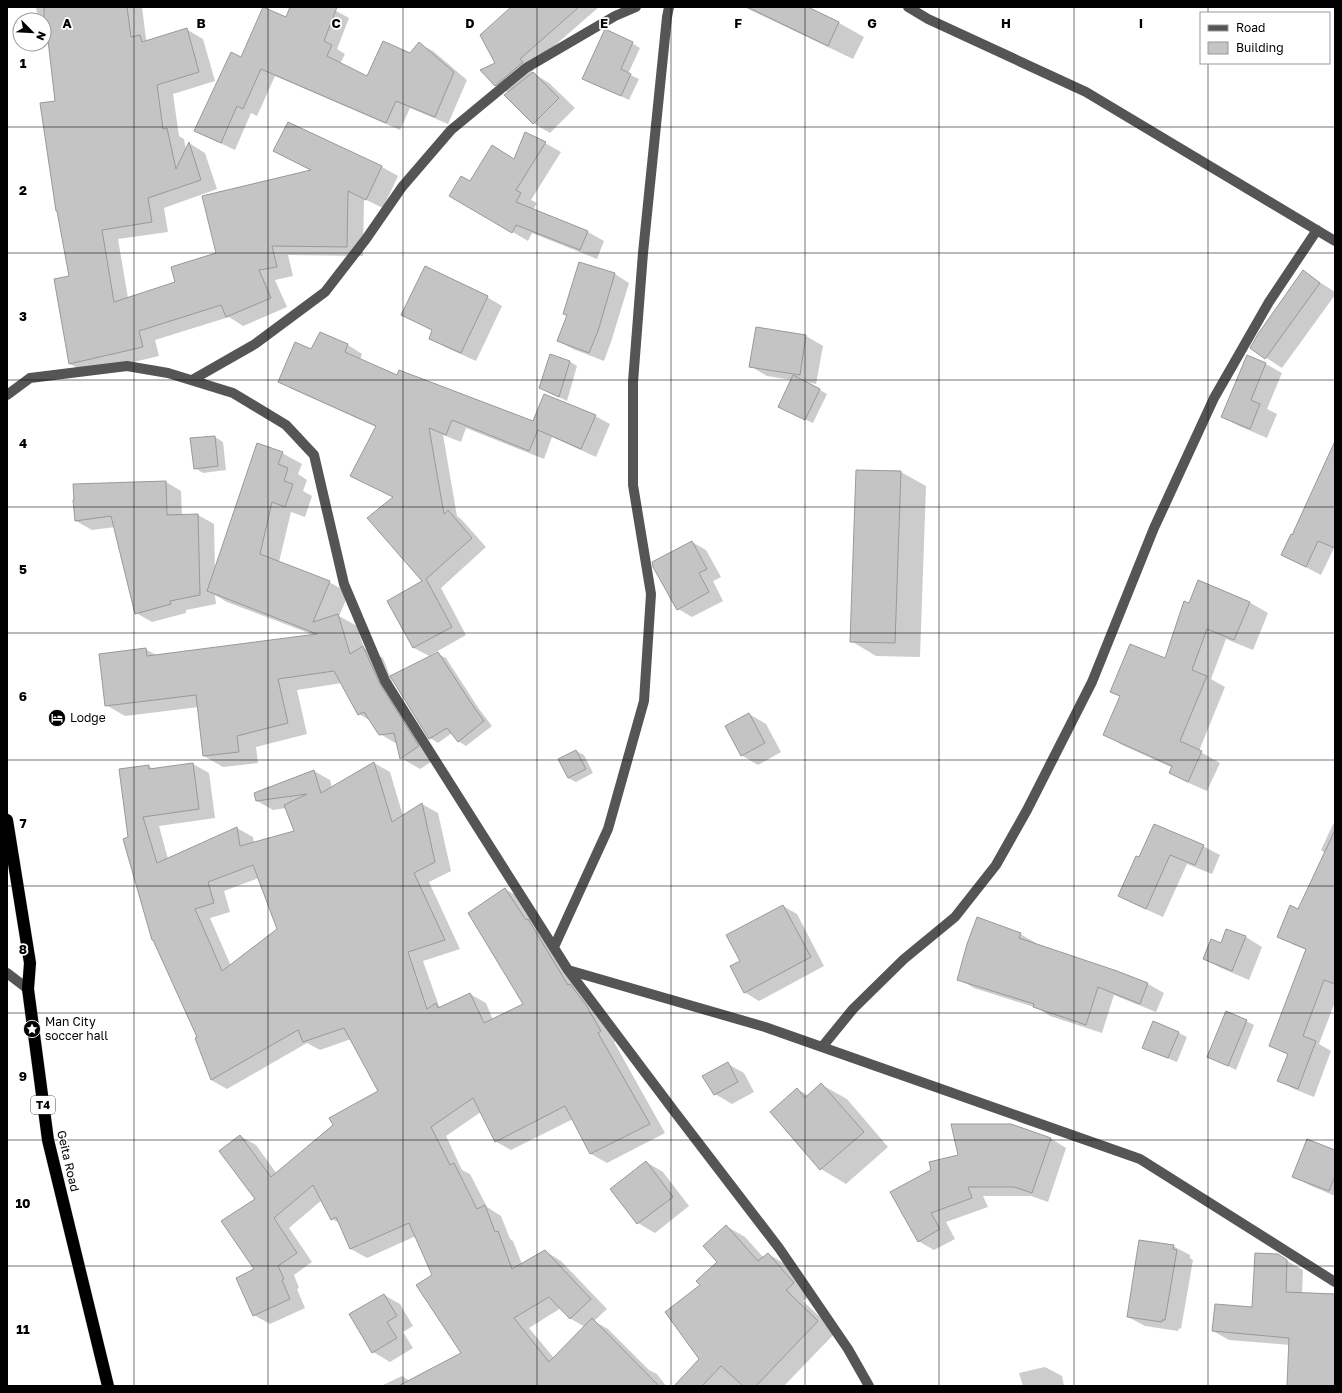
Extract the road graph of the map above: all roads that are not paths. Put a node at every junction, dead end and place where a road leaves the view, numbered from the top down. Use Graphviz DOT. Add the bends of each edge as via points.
graph roads {
  1 [pos="636,7"];
  2 [pos="669,7"];
  3 [pos="908,7"];
  4 [pos="1317,230"];
  5 [pos="1335,241"];
  6 [pos="192,380"];
  7 [pos="7,395"];
  8 [pos="7,820"];
  9 [pos="554,947"];
  10 [pos="568,970"];
  11 [pos="7,973"];
  12 [pos="28,989"];
  13 [pos="822,1047"];
  14 [pos="1335,1282"];
  15 [pos="108,1386"];
  16 [pos="869,1386"];
  1 -- 6 [label="street" via="615,16 526,68 451,130 402,187 325,292 255,344"];
  2 -- 9 [label="street" via="643,253 633,382 633,485 651,594 644,701 608,829"];
  3 -- 4 [label="street" via="928,19 1086,92"];
  4 -- 5 [label="street"];
  4 -- 13 [label="street" via="1269,302 1214,398 1154,528 1092,682 1027,810 996,864 955,917 904,959 853,1009"];
  6 -- 7 [label="street" via="127,366 30,378"];
  6 -- 9 [label="street" via="233,394 286,425 314,455 344,584 385,681"];
  8 -- 12 [label="highway, Geita Road / T4" via="30,963"];
  9 -- 10 [label="street"];
  10 -- 13 [label="street" via="765,1027"];
  10 -- 16 [label="street" via="779,1248 848,1350"];
  11 -- 12 [label="street"];
  12 -- 15 [label="highway, Geita Road / T4" via="48,1140"];
  13 -- 14 [label="street" via="1140,1159"];
}
